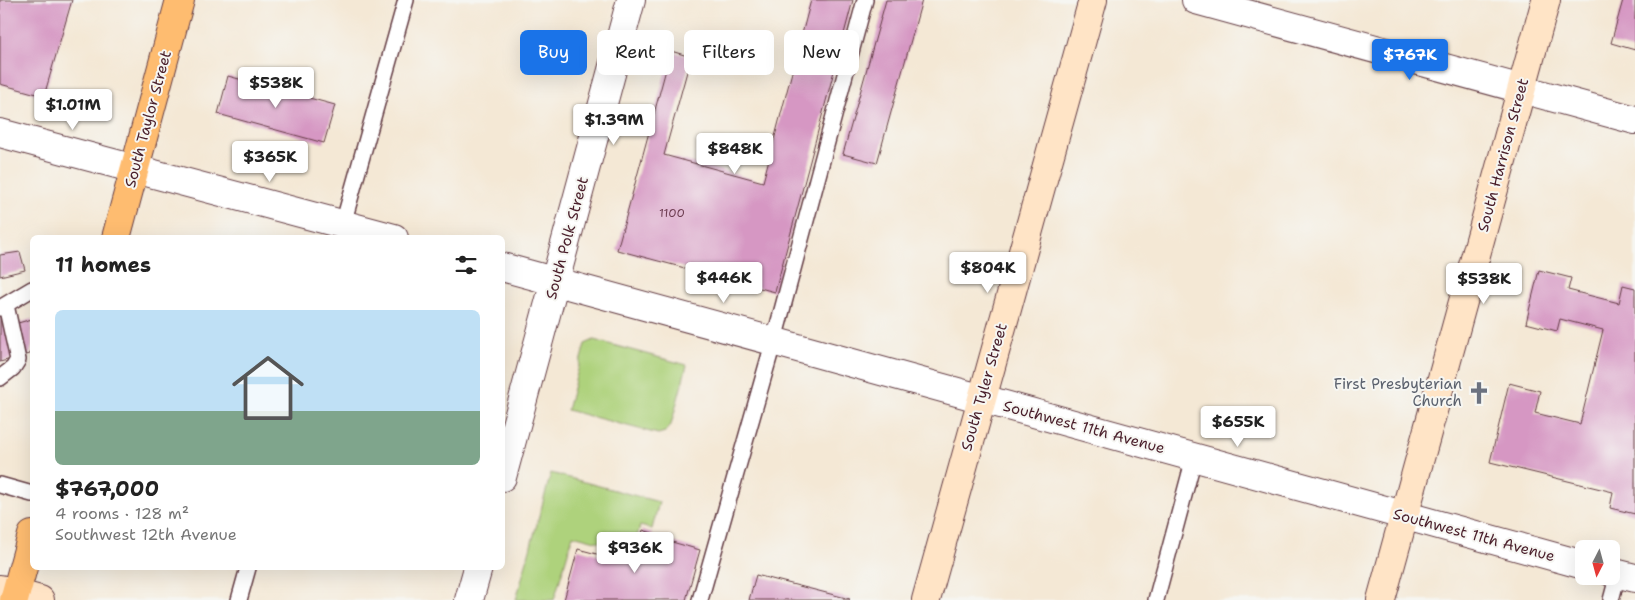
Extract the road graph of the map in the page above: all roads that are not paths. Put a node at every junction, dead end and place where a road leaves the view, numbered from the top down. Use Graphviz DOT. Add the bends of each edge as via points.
graph roads {
  1 [pos="180,0"];
  2 [pos="406,0"];
  3 [pos="631,0"];
  4 [pos="865,0"];
  5 [pos="1093,0"];
  6 [pos="1196,0"];
  7 [pos="1546,0"];
  8 [pos="1521,90"];
  9 [pos="1635,120"];
  10 [pos="0,133"];
  11 [pos="134,169"];
  12 [pos="341,230"];
  13 [pos="117,235"];
  14 [pos="374,235"];
  15 [pos="505,268"];
  16 [pos="556,281"];
  17 [pos="30,291"];
  18 [pos="3,307"];
  19 [pos="774,340"];
  20 [pos="0,378"];
  21 [pos="981,399"];
  22 [pos="1194,458"];
  23 [pos="505,466"];
  24 [pos="0,485"];
  25 [pos="30,493"];
  26 [pos="1404,516"];
  27 [pos="30,544"];
  28 [pos="1575,562"];
  29 [pos="247,570"];
  30 [pos="477,570"];
  31 [pos="1621,575"];
  32 [pos="18,596"];
  33 [pos="239,600"];
  34 [pos="469,600"];
  35 [pos="700,600"];
  36 [pos="926,600"];
  37 [pos="1156,600"];
  38 [pos="1381,600"];
  39 [pos="1611,600"];
  1 -- 11 [label="main road, South Taylor Street"];
  2 -- 12 [label="lane"];
  3 -- 16 [label="street, South Polk Street"];
  4 -- 19 [label="lane"];
  5 -- 21 [label="main road, South Tyler Street"];
  6 -- 8 [label="street"];
  7 -- 8 [label="main road, South Harrison Street"];
  8 -- 9 [label="street"];
  8 -- 26 [label="main road, South Harrison Street"];
  10 -- 11 [label="street"];
  11 -- 12 [label="street"];
  11 -- 13 [label="main road, South Taylor Street"];
  12 -- 14 [label="street"];
  15 -- 16 [label="street, Southwest 11th Avenue"];
  16 -- 19 [label="street, Southwest 11th Avenue"];
  16 -- 23 [label="street, South Polk Street"];
  17 -- 18 [label="lane"];
  18 -- 20 [label="lane" via="18,360"];
  19 -- 21 [label="street, Southwest 11th Avenue"];
  19 -- 35 [label="lane"];
  21 -- 22 [label="street, Southwest 11th Avenue"];
  21 -- 36 [label="main road, South Tyler Street"];
  22 -- 26 [label="street, Southwest 11th Avenue"];
  22 -- 37 [label="lane"];
  24 -- 25 [label="lane"];
  26 -- 28 [label="street, Southwest 11th Avenue"];
  26 -- 38 [label="main road, South Harrison Street"];
  27 -- 32 [label="main road"];
  29 -- 33 [label="lane"];
  30 -- 34 [label="street"];
  31 -- 39 [label="lane"];
}
